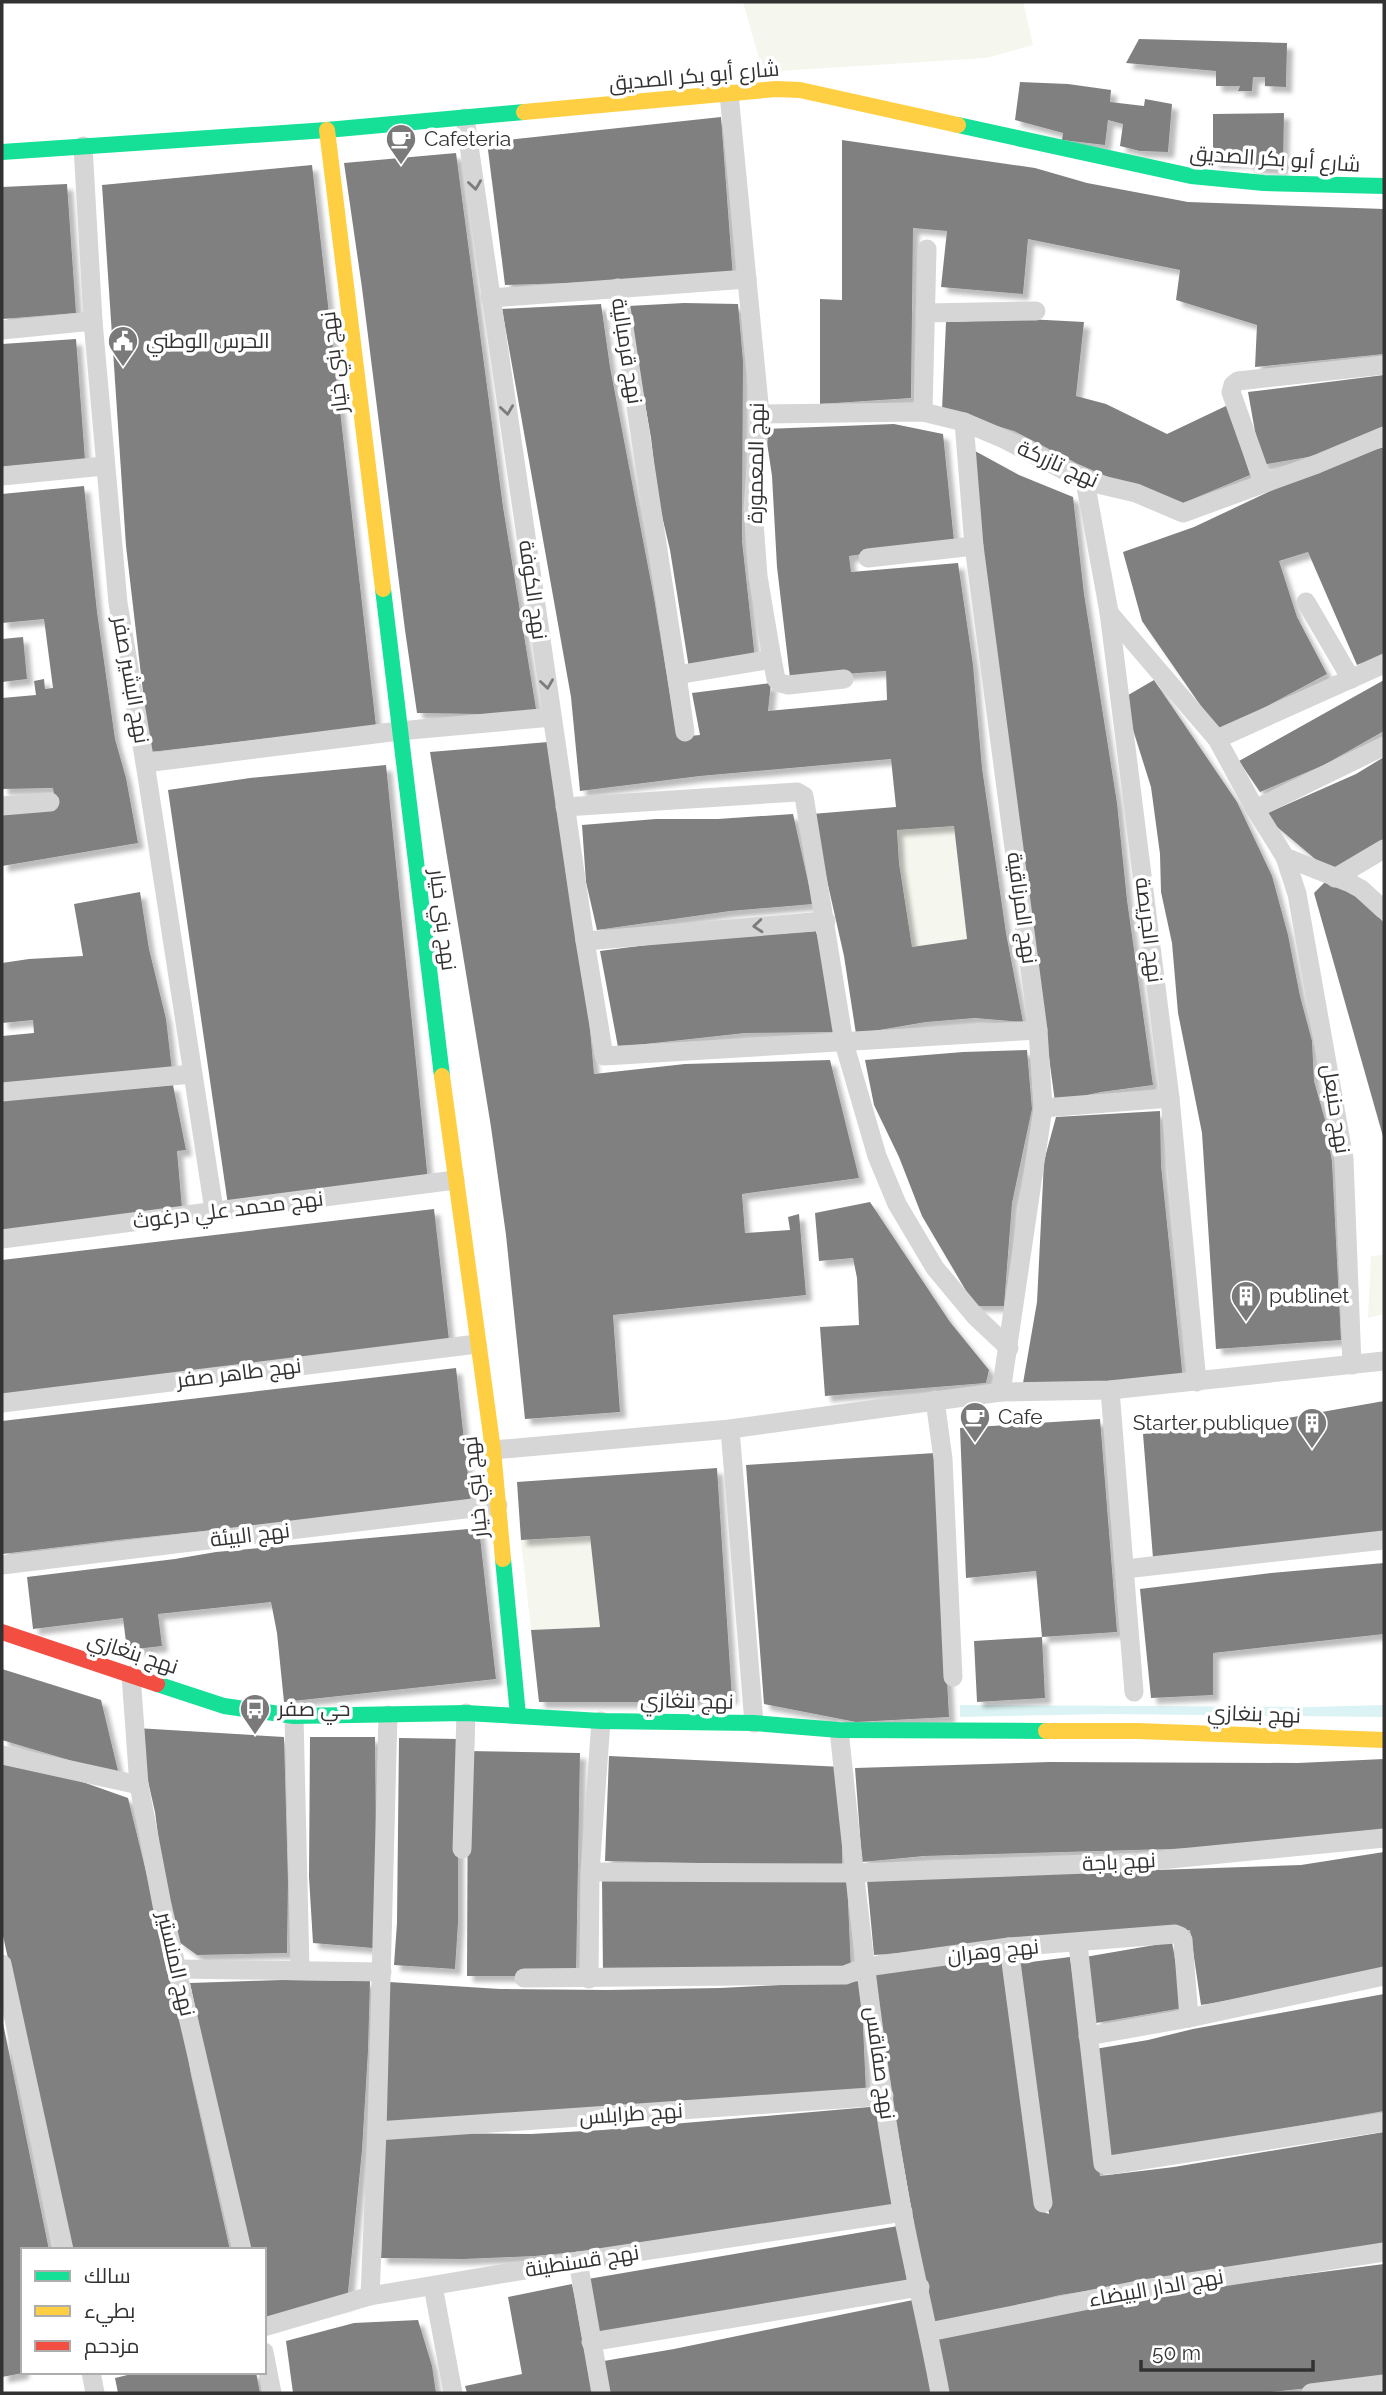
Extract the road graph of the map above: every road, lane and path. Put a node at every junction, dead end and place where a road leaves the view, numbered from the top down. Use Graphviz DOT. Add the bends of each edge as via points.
graph roads {
  1 [pos="729,94"];
  2 [pos="465,118"];
  3 [pos="327,130"];
  4 [pos="83,146"];
  5 [pos="2,152"];
  6 [pos="1384,186"];
  7 [pos="927,249"];
  8 [pos="747,279"];
  9 [pos="618,288"];
  10 [pos="491,298"];
  11 [pos="1036,311"];
  12 [pos="925,313"];
  13 [pos="93,321"];
  14 [pos="2,330"];
  15 [pos="1384,365"];
  16 [pos="923,412"];
  17 [pos="760,414"];
  18 [pos="964,422"];
  19 [pos="1384,436"];
  20 [pos="104,466"];
  21 [pos="2,476"];
  22 [pos="1085,481"];
  23 [pos="1263,482"];
  24 [pos="974,546"];
  25 [pos="868,558"];
  26 [pos="1306,602"];
  27 [pos="1109,612"];
  28 [pos="772,659"];
  29 [pos="1384,664"];
  30 [pos="677,675"];
  31 [pos="844,678"];
  32 [pos="1351,679"];
  33 [pos="552,717"];
  34 [pos="398,731"];
  35 [pos="1217,739"];
  36 [pos="1384,746"];
  37 [pos="145,763"];
  38 [pos="50,802"];
  39 [pos="2,806"];
  40 [pos="565,807"];
  41 [pos="1255,809"];
  42 [pos="1384,849"];
  43 [pos="1285,857"];
  44 [pos="1335,878"];
  45 [pos="1384,910"];
  46 [pos="826,921"];
  47 [pos="585,941"];
  48 [pos="1038,1030"];
  49 [pos="844,1043"];
  50 [pos="192,1074"];
  51 [pos="2,1092"];
  52 [pos="1170,1098"];
  53 [pos="1043,1108"];
  54 [pos="455,1180"];
  55 [pos="214,1210"];
  56 [pos="2,1239"];
  57 [pos="477,1343"];
  58 [pos="1009,1348"];
  59 [pos="1384,1361"];
  60 [pos="1352,1365"];
  61 [pos="1197,1382"];
  62 [pos="1110,1390"];
  63 [pos="1001,1392"];
  64 [pos="935,1400"];
  65 [pos="2,1403"];
  66 [pos="730,1429"];
  67 [pos="493,1450"];
  68 [pos="498,1505"];
  69 [pos="1384,1540"];
  70 [pos="2,1565"];
  71 [pos="1125,1569"];
  72 [pos="2,1632"];
  73 [pos="131,1675"];
  74 [pos="953,1677"];
  75 [pos="1134,1692"];
  76 [pos="466,1713"];
  77 [pos="388,1714"];
  78 [pos="518,1715"];
  79 [pos="294,1716"];
  80 [pos="601,1721"];
  81 [pos="754,1723"];
  82 [pos="839,1730"];
  83 [pos="1384,1740"];
  84 [pos="2,1755"];
  85 [pos="139,1785"];
  86 [pos="1384,1838"];
  87 [pos="462,1849"];
  88 [pos="590,1872"];
  89 [pos="854,1873"];
  90 [pos="1077,1944"];
  91 [pos="1009,1947"];
  92 [pos="2,1964"];
  93 [pos="866,1967"];
  94 [pos="178,1969"];
  95 [pos="300,1969"];
  96 [pos="382,1972"];
  97 [pos="1384,1976"];
  98 [pos="524,1978"];
  99 [pos="589,1979"];
  100 [pos="1189,2018"];
  101 [pos="1088,2036"];
  102 [pos="884,2096"];
  103 [pos="1384,2122"];
  104 [pos="377,2131"];
  105 [pos="1043,2203"];
  106 [pos="903,2212"];
  107 [pos="64,2248"];
  108 [pos="242,2248"];
  109 [pos="1384,2252"];
  110 [pos="578,2261"];
  111 [pos="433,2286"];
  112 [pos="919,2287"];
  113 [pos="370,2296"];
  114 [pos="266,2327"];
  115 [pos="929,2332"];
  116 [pos="591,2342"];
  117 [pos="266,2362"];
  118 [pos="91,2374"];
  119 [pos="1384,2384"];
  120 [pos="95,2393"];
  121 [pos="272,2393"];
  122 [pos="453,2393"];
  123 [pos="601,2393"];
  124 [pos="940,2393"];
  125 [pos="1311,2393"];
  1 -- 2 [label="street, شارع أبو بكر الصديق"];
  1 -- 6 [label="street, شارع أبو بكر الصديق" via="800,90 1211,179"];
  1 -- 8 [label="street, نهج المعمورة"];
  2 -- 3 [label="street, شارع أبو بكر الصديق"];
  2 -- 10 [label="street, نهج الكوفة, one-way"];
  3 -- 4 [label="street, شارع أبو بكر الصديق"];
  3 -- 34 [label="street, نهج بني خيار"];
  4 -- 5 [label="street, شارع أبو بكر الصديق"];
  4 -- 13 [label="street, نهج البشير صفر"];
  7 -- 12 [label="street"];
  8 -- 9 [label="street"];
  8 -- 17 [label="street, نهج المعمورة"];
  9 -- 10 [label="street"];
  9 -- 30 [label="street, نهج قرمبالية"];
  9 -- 30 [label="street, نهج قرمبالية" via="684,732"];
  10 -- 33 [label="street, نهج الكوفة, one-way"];
  11 -- 12 [label="street"];
  12 -- 16 [label="street"];
  13 -- 14 [label="street"];
  13 -- 20 [label="street, نهج البشير صفر"];
  15 -- 23 [label="street" via="1233,385 1231,392"];
  16 -- 17 [label="street, نهج تازركة"];
  16 -- 18 [label="street, نهج تازركة"];
  17 -- 28 [label="street, نهج المعمورة" via="753,509"];
  18 -- 22 [label="street, نهج تازركة"];
  18 -- 24 [label="street, نهج المرناقية"];
  19 -- 23 [label="street, نهج تازركة"];
  20 -- 21 [label="street"];
  20 -- 37 [label="street, نهج البشير صفر" via="118,603"];
  22 -- 23 [label="street, نهج تازركة" via="1136,493 1183,513"];
  22 -- 27 [label="street, نهج الجريصة"];
  24 -- 25 [label="street"];
  24 -- 48 [label="street, نهج المرناقية"];
  26 -- 32 [label="street"];
  27 -- 35 [label="street, نهج حنبعل"];
  27 -- 52 [label="street, نهج الجريصة"];
  28 -- 30 [label="street"];
  28 -- 31 [label="street, نهج المعمورة" via="780,683"];
  29 -- 32 [label="street"];
  32 -- 35 [label="street"];
  33 -- 34 [label="street"];
  33 -- 40 [label="street, نهج الكوفة"];
  34 -- 37 [label="street"];
  34 -- 54 [label="street, نهج بني خيار"];
  35 -- 41 [label="street, نهج حنبعل"];
  36 -- 41 [label="street"];
  37 -- 50 [label="street, نهج البشير صفر"];
  38 -- 39 [label="street"];
  40 -- 46 [label="street" via="801,793"];
  40 -- 47 [label="street, نهج الكوفة"];
  41 -- 43 [label="street, نهج حنبعل"];
  42 -- 44 [label="street"];
  43 -- 44 [label="street"];
  43 -- 60 [label="street, نهج حنبعل" via="1297,894 1344,1159"];
  44 -- 45 [label="street" via="1362,890"];
  46 -- 47 [label="street, one-way"];
  46 -- 49 [label="street"];
  47 -- 49 [label="street, نهج الكوفة" via="601,1051 608,1058"];
  48 -- 49 [label="street"];
  48 -- 53 [label="street, نهج المرناقية"];
  49 -- 58 [label="street" via="873,1143 897,1204 935,1268"];
  50 -- 51 [label="street"];
  50 -- 55 [label="street, نهج البشير صفر"];
  52 -- 53 [label="street"];
  52 -- 61 [label="street, نهج الجريصة"];
  53 -- 58 [label="street, نهج المرناقية"];
  54 -- 55 [label="street, نهج محمد علي درغوث"];
  54 -- 57 [label="street, نهج بني خيار"];
  55 -- 56 [label="street, نهج محمد علي درغوث"];
  57 -- 65 [label="street, نهج طاهر صفر"];
  57 -- 67 [label="street, نهج بني خيار"];
  58 -- 63 [label="street, نهج المرناقية"];
  59 -- 60 [label="street"];
  60 -- 61 [label="street"];
  61 -- 62 [label="street"];
  62 -- 63 [label="street"];
  62 -- 71 [label="street"];
  63 -- 64 [label="street"];
  64 -- 66 [label="street"];
  64 -- 74 [label="street" via="943,1459"];
  66 -- 67 [label="street"];
  66 -- 81 [label="street"];
  67 -- 68 [label="street, نهج بني خيار"];
  68 -- 70 [label="street, نهج البيئة"];
  68 -- 78 [label="street, نهج بني خيار"];
  69 -- 71 [label="street"];
  71 -- 75 [label="street"];
  72 -- 73 [label="street, نهج بنغازي"];
  73 -- 79 [label="street, نهج بنغازي" via="224,1706"];
  73 -- 85 [label="street, نهج المنستير"];
  76 -- 77 [label="street, نهج بنغازي"];
  76 -- 78 [label="street, نهج بنغازي"];
  76 -- 87 [label="street"];
  77 -- 79 [label="street, نهج بنغازي"];
  77 -- 96 [label="street"];
  78 -- 80 [label="street, نهج بنغازي"];
  79 -- 95 [label="street"];
  80 -- 81 [label="street, نهج بنغازي"];
  80 -- 88 [label="street"];
  81 -- 82 [label="street, نهج بنغازي"];
  82 -- 83 [label="street, نهج بنغازي" via="1137,1731"];
  82 -- 89 [label="street, نهج صفاقس"];
  84 -- 85 [label="street"];
  85 -- 94 [label="street, نهج المنستير"];
  86 -- 89 [label="street, نهج باجة" via="1140,1862"];
  88 -- 89 [label="street, نهج باجة"];
  88 -- 99 [label="street"];
  89 -- 93 [label="street, نهج صفاقس"];
  90 -- 91 [label="street, نهج وهران"];
  90 -- 100 [label="street, نهج وهران" via="1180,1936"];
  90 -- 101 [label="street"];
  91 -- 93 [label="street, نهج وهران"];
  91 -- 105 [label="street"];
  92 -- 107 [label="street"];
  93 -- 99 [label="street, نهج وهران" via="845,1975"];
  93 -- 102 [label="street, نهج صفاقس"];
  94 -- 95 [label="street"];
  94 -- 108 [label="street, نهج المنستير"];
  95 -- 96 [label="street"];
  96 -- 104 [label="street"];
  97 -- 100 [label="street"];
  98 -- 99 [label="street, نهج وهران"];
  100 -- 101 [label="street"];
  101 -- 103 [label="street" via="1104,2164"];
  102 -- 104 [label="street, نهج طرابلس"];
  102 -- 106 [label="street, نهج صفاقس"];
  104 -- 113 [label="street"];
  106 -- 110 [label="street, نهج قسنطينة"];
  106 -- 112 [label="street, نهج صفاقس"];
  109 -- 115 [label="street, نهج الدار البيضاء" via="1138,2290"];
  110 -- 111 [label="street, نهج قسنطينة"];
  110 -- 116 [label="street"];
  111 -- 113 [label="street, نهج قسنطينة"];
  111 -- 122 [label="street"];
  112 -- 115 [label="street, نهج صفاقس"];
  112 -- 116 [label="street"];
  113 -- 114 [label="street, نهج قسنطينة"];
  115 -- 124 [label="street, نهج صفاقس"];
  116 -- 123 [label="street"];
  117 -- 121 [label="street"];
  118 -- 120 [label="street"];
  119 -- 125 [label="street"];
}
